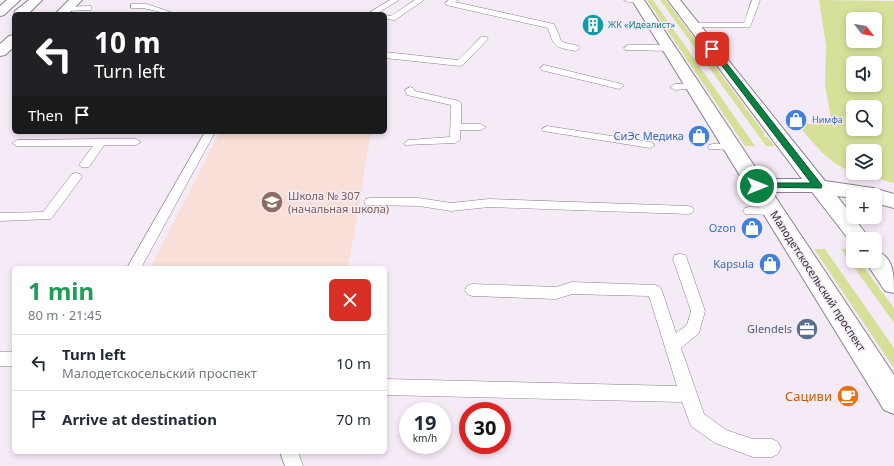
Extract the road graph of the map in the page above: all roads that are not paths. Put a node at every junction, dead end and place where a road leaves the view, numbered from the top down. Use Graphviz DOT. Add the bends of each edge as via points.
graph roads {
  1 [pos="14,0"];
  2 [pos="36,0"];
  3 [pos="76,0"];
  4 [pos="395,0"];
  5 [pos="404,0"];
  6 [pos="454,0"];
  7 [pos="628,0"];
  8 [pos="638,0"];
  9 [pos="674,0"];
  10 [pos="756,0"];
  11 [pos="418,1"];
  12 [pos="134,6"];
  13 [pos="88,8"];
  14 [pos="64,11"];
  15 [pos="0,12"];
  16 [pos="22,12"];
  17 [pos="166,12"];
  18 [pos="375,12"];
  19 [pos="387,17"];
  20 [pos="693,25"];
  21 [pos="484,39"];
  22 [pos="12,41"];
  23 [pos="576,48"];
  24 [pos="628,48"];
  25 [pos="669,48"];
  26 [pos="0,52"];
  27 [pos="387,55"];
  28 [pos="12,59"];
  29 [pos="0,67"];
  30 [pos="544,68"];
  31 [pos="619,86"];
  32 [pos="694,86"];
  33 [pos="675,87"];
  34 [pos="410,90"];
  35 [pos="455,127"];
  36 [pos="481,127"];
  37 [pos="547,129"];
  38 [pos="209,134"];
  39 [pos="101,142"];
  40 [pos="136,142"];
  41 [pos="17,143"];
  42 [pos="409,143"];
  43 [pos="650,145"];
  44 [pos="713,147"];
  45 [pos="732,147"];
  46 [pos="85,165"];
  47 [pos="76,176"];
  48 [pos="757,186"];
  49 [pos="818,186"];
  50 [pos="846,190"];
  51 [pos="882,197"];
  52 [pos="894,201"];
  53 [pos="370,202"];
  54 [pos="688,210"];
  55 [pos="749,211"];
  56 [pos="773,211"];
  57 [pos="0,217"];
  58 [pos="854,232"];
  59 [pos="680,259"];
  60 [pos="135,266"];
  61 [pos="882,268"];
  62 [pos="894,284"];
  63 [pos="472,290"];
  64 [pos="673,345"];
  65 [pos="0,359"];
  66 [pos="12,359"];
  67 [pos="387,387"];
  68 [pos="689,394"];
  69 [pos="894,400"];
  70 [pos="772,448"];
  71 [pos="290,454"];
  72 [pos="294,466"];
  1 -- 15 [label="street"];
  2 -- 16 [label="street"];
  3 -- 14 [label="street"];
  4 -- 18 [label="lane"];
  5 -- 11 [label="lane"];
  6 -- 23 [label="lane" via="449,3 551,26 556,42 562,46"];
  7 -- 8 [label="lane"];
  8 -- 25 [label="street, Малодетскосельский проспект"];
  9 -- 20 [label="street"];
  10 -- 20 [label="lane" via="747,25"];
  11 -- 19 [label="lane" via="392,18"];
  12 -- 17 [label="lane" via="147,6"];
  13 -- 14 [label="lane"];
  20 -- 49 [label="street"];
  21 -- 27 [label="lane" via="460,63 415,61"];
  22 -- 26 [label="street"];
  24 -- 25 [label="lane"];
  25 -- 32 [label="street, Малодетскосельский проспект"];
  28 -- 29 [label="street"];
  30 -- 31 [label="lane"];
  32 -- 33 [label="lane"];
  32 -- 45 [label="street, Малодетскосельский проспект"];
  34 -- 35 [label="lane" via="410,93 456,103"];
  35 -- 36 [label="lane"];
  35 -- 42 [label="lane" via="455,140"];
  37 -- 43 [label="lane"];
  38 -- 60 [label="lane"];
  39 -- 40 [label="lane"];
  39 -- 41 [label="lane"];
  39 -- 46 [label="lane"];
  44 -- 45 [label="lane"];
  45 -- 48 [label="street, Малодетскосельский проспект"];
  47 -- 57 [label="lane" via="48,216"];
  48 -- 49 [label="street"];
  48 -- 56 [label="street, Малодетскосельский проспект"];
  49 -- 50 [label="street"];
  49 -- 58 [label="street"];
  51 -- 52 [label="street"];
  53 -- 54 [label="lane" via="419,202 452,207 489,203"];
  55 -- 56 [label="lane"];
  56 -- 69 [label="street, Малодетскосельский проспект"];
  59 -- 64 [label="lane" via="698,312 694,328"];
  61 -- 62 [label="street"];
  63 -- 64 [label="lane" via="556,293 572,288 655,291"];
  64 -- 68 [label="lane"];
  65 -- 66 [label="lane"];
  67 -- 68 [label="lane"];
  68 -- 70 [label="lane" via="697,420 722,437 752,448"];
  71 -- 72 [label="lane"];
}
